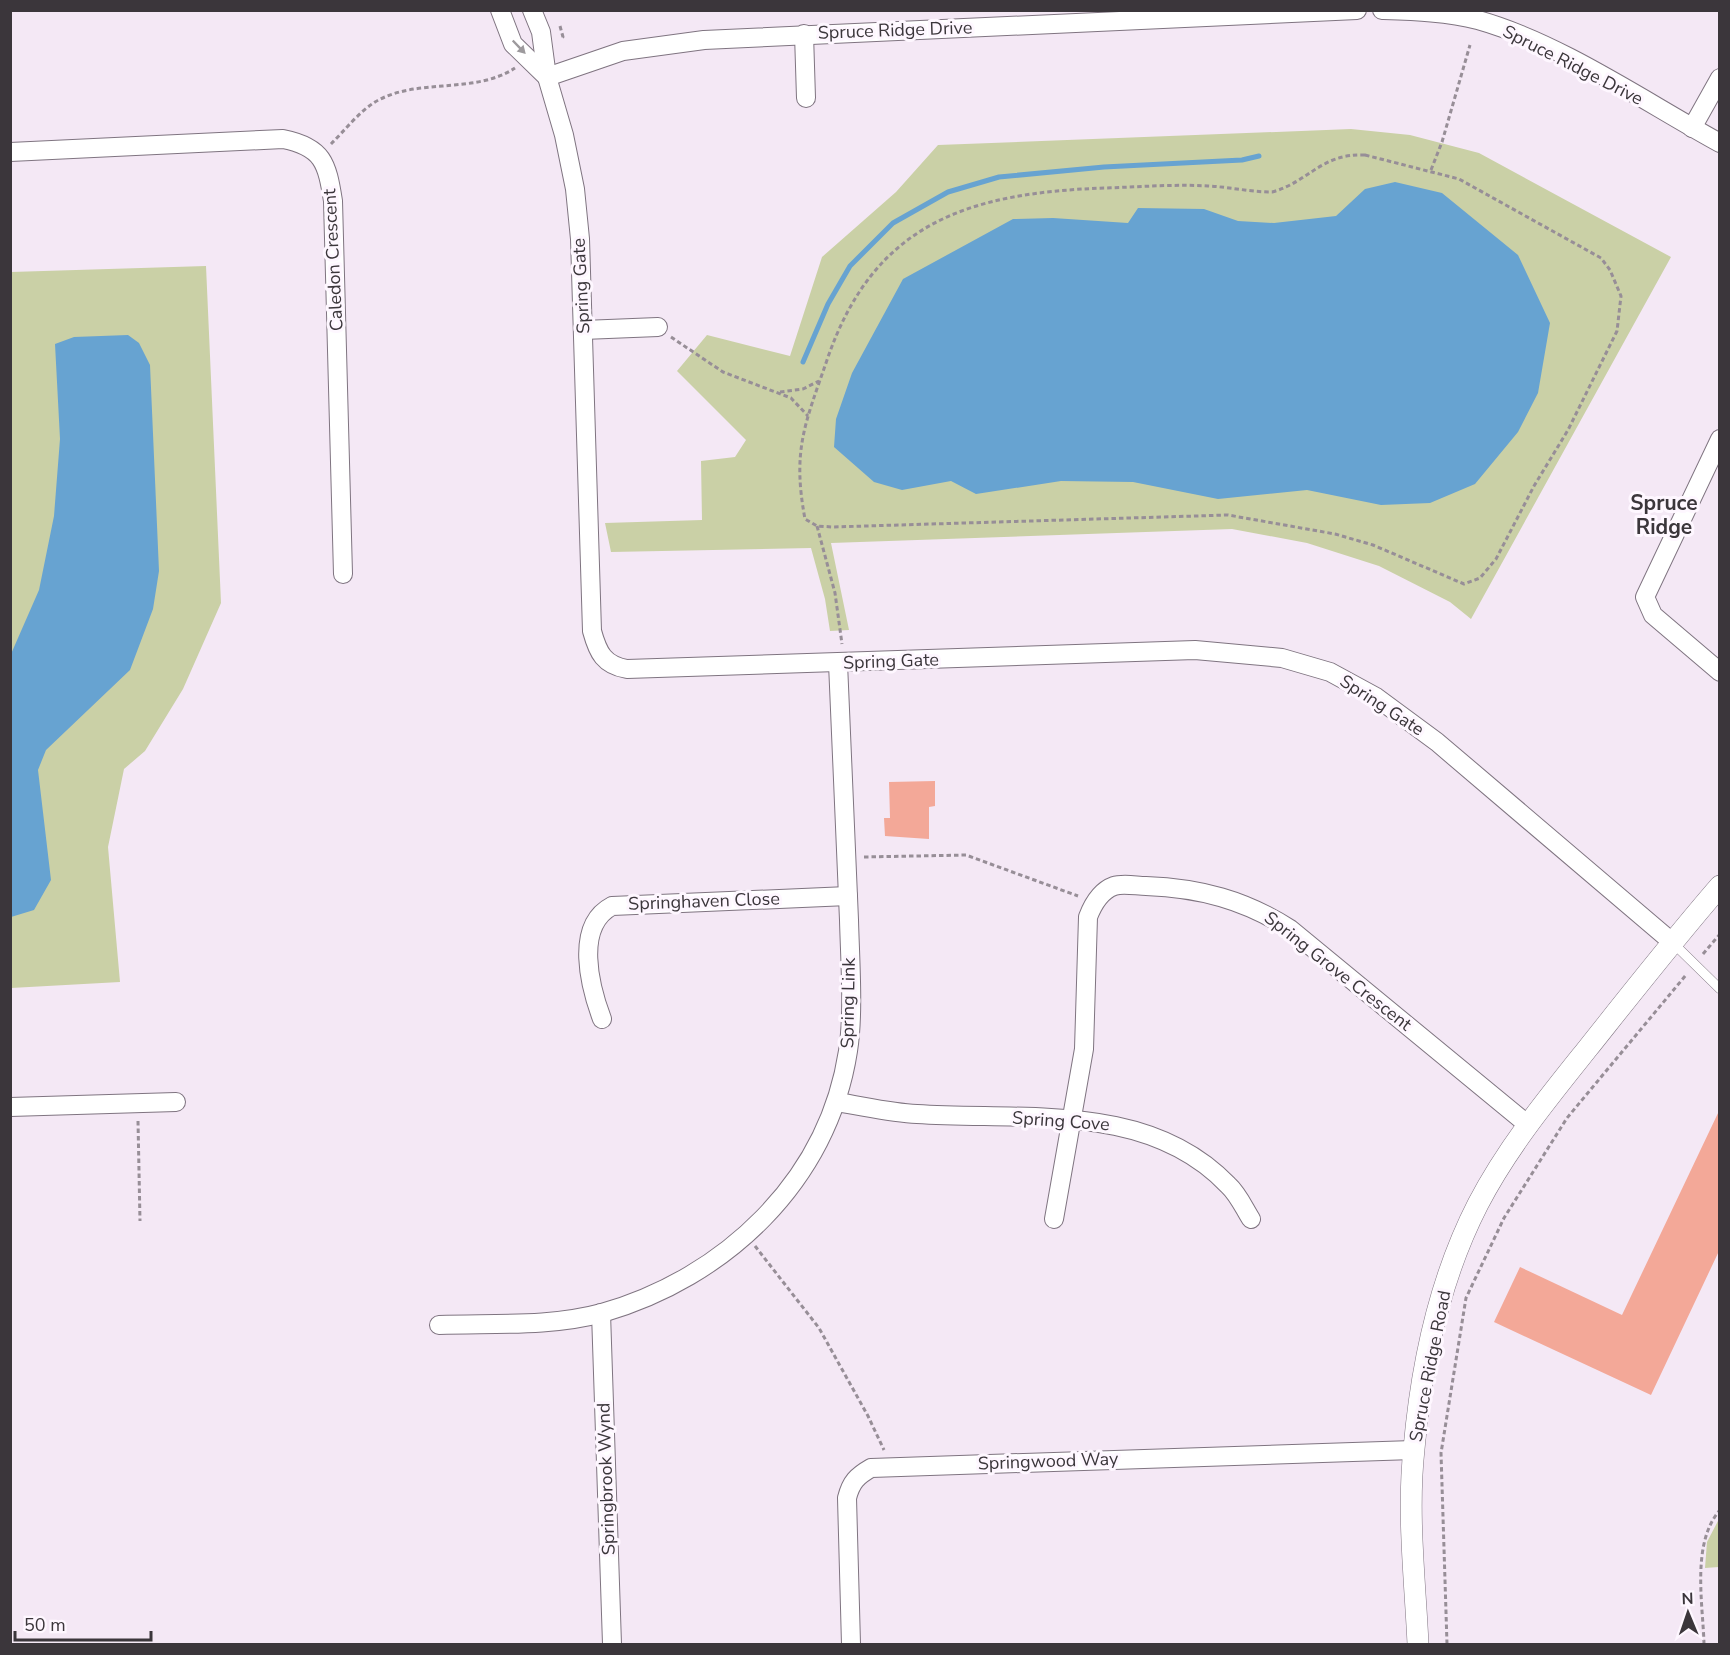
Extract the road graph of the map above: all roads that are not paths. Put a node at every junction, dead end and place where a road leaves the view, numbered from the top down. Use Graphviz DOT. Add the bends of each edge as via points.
graph roads {
  1 [pos="500,10"];
  2 [pos="532,10"];
  3 [pos="1357,10"];
  4 [pos="1382,10"];
  5 [pos="804,34"];
  6 [pos="538,54"];
  7 [pos="547,77"];
  8 [pos="1719,78"];
  9 [pos="806,98"];
  10 [pos="1692,128"];
  11 [pos="1719,143"];
  12 [pos="10,152"];
  13 [pos="658,327"];
  14 [pos="583,330"];
  15 [pos="1719,439"];
  16 [pos="343,574"];
  17 [pos="838,663"];
  18 [pos="1719,672"];
  19 [pos="1719,886"];
  20 [pos="848,896"];
  21 [pos="1672,942"];
  22 [pos="1719,988"];
  23 [pos="602,1019"];
  24 [pos="176,1102"];
  25 [pos="836,1102"];
  26 [pos="10,1107"];
  27 [pos="1074,1120"];
  28 [pos="1527,1124"];
  29 [pos="1054,1219"];
  30 [pos="1251,1220"];
  31 [pos="601,1313"];
  32 [pos="439,1325"];
  33 [pos="1413,1450"];
  34 [pos="612,1644"];
  35 [pos="851,1644"];
  36 [pos="1418,1644"];
  1 -- 6 [label="street, one-way" via="513,44"];
  2 -- 6 [label="street, Spring Gate" via="541,32"];
  3 -- 5 [label="street, Spruce Ridge Drive"];
  4 -- 10 [label="street, Spruce Ridge Drive" via="1477,20 1521,36"];
  5 -- 7 [label="street, Spruce Ridge Drive" via="663,44 601,57"];
  5 -- 9 [label="street"];
  6 -- 7 [label="street, Spring Gate"];
  7 -- 14 [label="street, Spring Gate" via="574,189"];
  8 -- 10 [label="street"];
  10 -- 11 [label="street, Spruce Ridge Drive"];
  12 -- 16 [label="street, Caledon Crescent" via="283,139 303,143 321,155 333,201"];
  13 -- 14 [label="street"];
  14 -- 17 [label="street, Spring Gate" via="592,631 603,660 613,667 627,669"];
  15 -- 18 [label="street" via="1645,597 1653,615"];
  17 -- 20 [label="street, Spring Link"];
  17 -- 21 [label="street, Spring Gate" via="1195,650 1282,658 1330,672 1376,697 1437,742"];
  19 -- 21 [label="street, Spruce Ridge Road"];
  20 -- 23 [label="street, Springhaven Close" via="612,906 601,912 589,939 591,983"];
  20 -- 25 [label="street, Spring Link" via="848,1050"];
  21 -- 22 [label="lane"];
  21 -- 28 [label="street, Spruce Ridge Road"];
  24 -- 26 [label="street"];
  25 -- 27 [label="street, Spring Cove" via="917,1114"];
  25 -- 31 [label="street, Spring Link" via="800,1175 747,1236 682,1280 645,1299"];
  27 -- 28 [label="street, Spring Grove Crescent" via="1084,1049 1088,917 1093,903 1116,886 1200,891 1261,910 1290,929"];
  27 -- 29 [label="street"];
  27 -- 30 [label="street, Spring Cove" via="1118,1125 1162,1139 1230,1186"];
  28 -- 33 [label="street, Spruce Ridge Road" via="1478,1204 1454,1261 1432,1341"];
  31 -- 32 [label="street, Spring Link" via="566,1320"];
  31 -- 34 [label="street, Springbrook Wynd"];
  33 -- 35 [label="street, Springwood Way" via="871,1468 858,1475 847,1498"];
  33 -- 36 [label="street, Spruce Ridge Road"];
}
